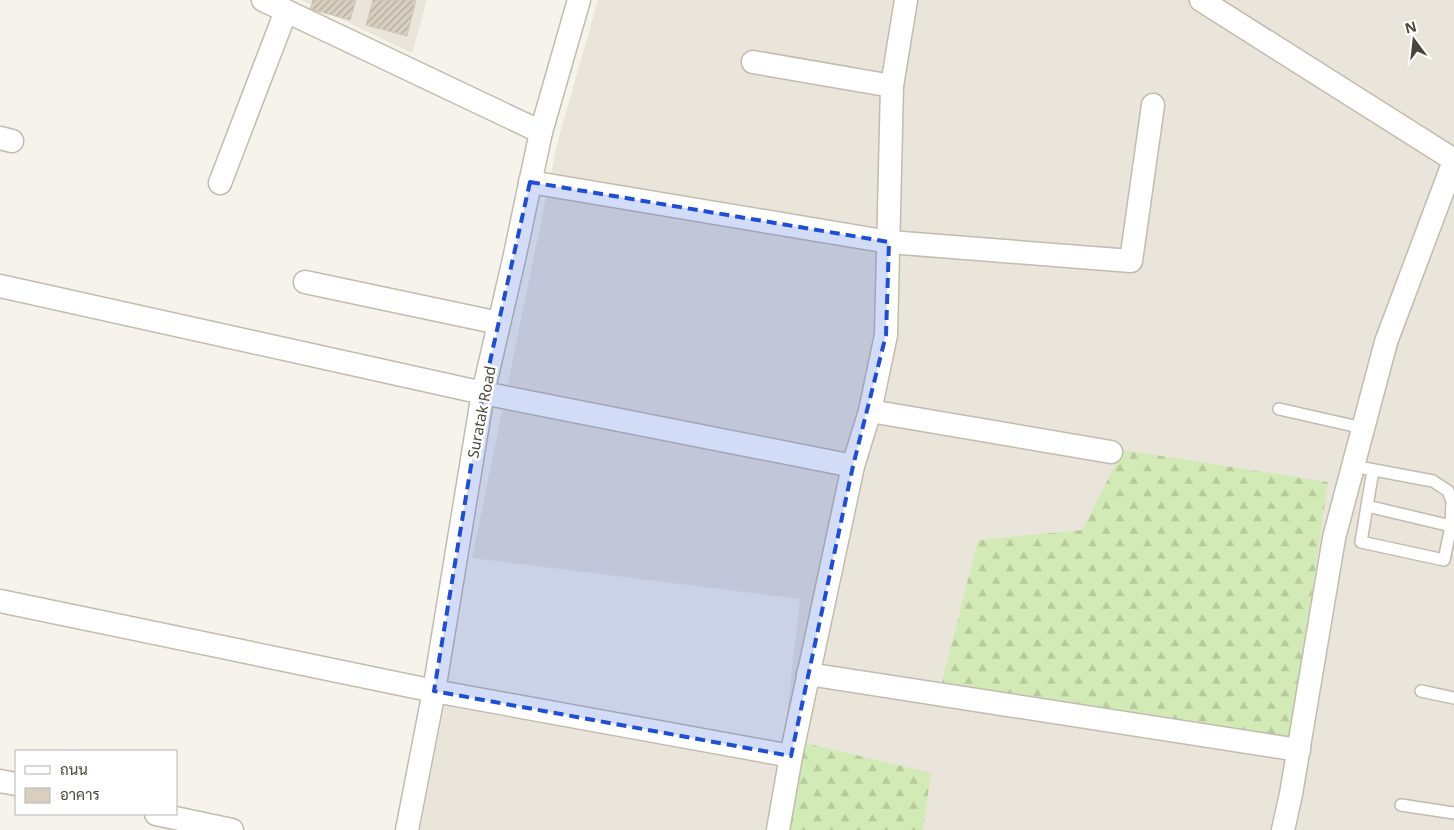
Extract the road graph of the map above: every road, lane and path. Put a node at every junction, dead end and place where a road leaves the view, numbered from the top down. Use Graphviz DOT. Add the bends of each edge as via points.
graph roads {
  1 [pos="263,0"];
  2 [pos="579,0"];
  3 [pos="906,0"];
  4 [pos="1201,0"];
  5 [pos="286,11"];
  6 [pos="753,62"];
  7 [pos="892,86"];
  8 [pos="1153,105"];
  9 [pos="541,132"];
  10 [pos="1454,160"];
  11 [pos="530,182"];
  12 [pos="220,183"];
  13 [pos="889,242"];
  14 [pos="305,282"];
  15 [pos="0,286"];
  16 [pos="499,323"];
  17 [pos="483,393"];
  18 [pos="1279,409"];
  19 [pos="870,411"];
  20 [pos="1363,428"];
  21 [pos="1111,452"];
  22 [pos="853,466"];
  23 [pos="1363,468"];
  24 [pos="1367,506"];
  25 [pos="1451,526"];
  26 [pos="0,601"];
  27 [pos="808,674"];
  28 [pos="434,690"];
  29 [pos="1421,691"];
  30 [pos="1454,698"];
  31 [pos="1299,750"];
  32 [pos="791,756"];
  33 [pos="0,781"];
  34 [pos="15,784"];
  35 [pos="1401,805"];
  36 [pos="1454,813"];
  37 [pos="161,815"];
  38 [pos="232,830"];
  39 [pos="408,830"];
  40 [pos="778,830"];
  41 [pos="1283,830"];
  1 -- 5 [label="street"];
  2 -- 9 [label="street, Suratak Road"];
  3 -- 7 [label="street"];
  4 -- 10 [label="street"];
  5 -- 9 [label="street"];
  5 -- 12 [label="street"];
  6 -- 7 [label="street"];
  7 -- 13 [label="street"];
  8 -- 13 [label="street" via="1131,262"];
  9 -- 11 [label="street, Suratak Road"];
  10 -- 20 [label="street" via="1386,342"];
  11 -- 13 [label="street"];
  11 -- 16 [label="street, Suratak Road"];
  13 -- 19 [label="street" via="886,335"];
  14 -- 16 [label="street"];
  15 -- 17 [label="street"];
  16 -- 17 [label="street, Suratak Road"];
  17 -- 22 [label="street"];
  17 -- 28 [label="street, Suratak Road"];
  18 -- 20 [label="lane"];
  19 -- 21 [label="street"];
  19 -- 22 [label="street"];
  20 -- 23 [label="street"];
  22 -- 27 [label="street"];
  23 -- 24 [label="lane"];
  23 -- 25 [label="lane" via="1434,482 1448,491 1452,501"];
  23 -- 31 [label="street" via="1334,538"];
  24 -- 25 [label="lane"];
  24 -- 25 [label="lane" via="1361,542 1444,560"];
  26 -- 28 [label="street"];
  27 -- 31 [label="street"];
  27 -- 32 [label="street"];
  28 -- 32 [label="street"];
  28 -- 39 [label="street, Suratak Road"];
  29 -- 30 [label="lane"];
  31 -- 41 [label="street"];
  32 -- 40 [label="street"];
  33 -- 34 [label="street"];
  35 -- 36 [label="lane"];
  37 -- 38 [label="street"];
}
